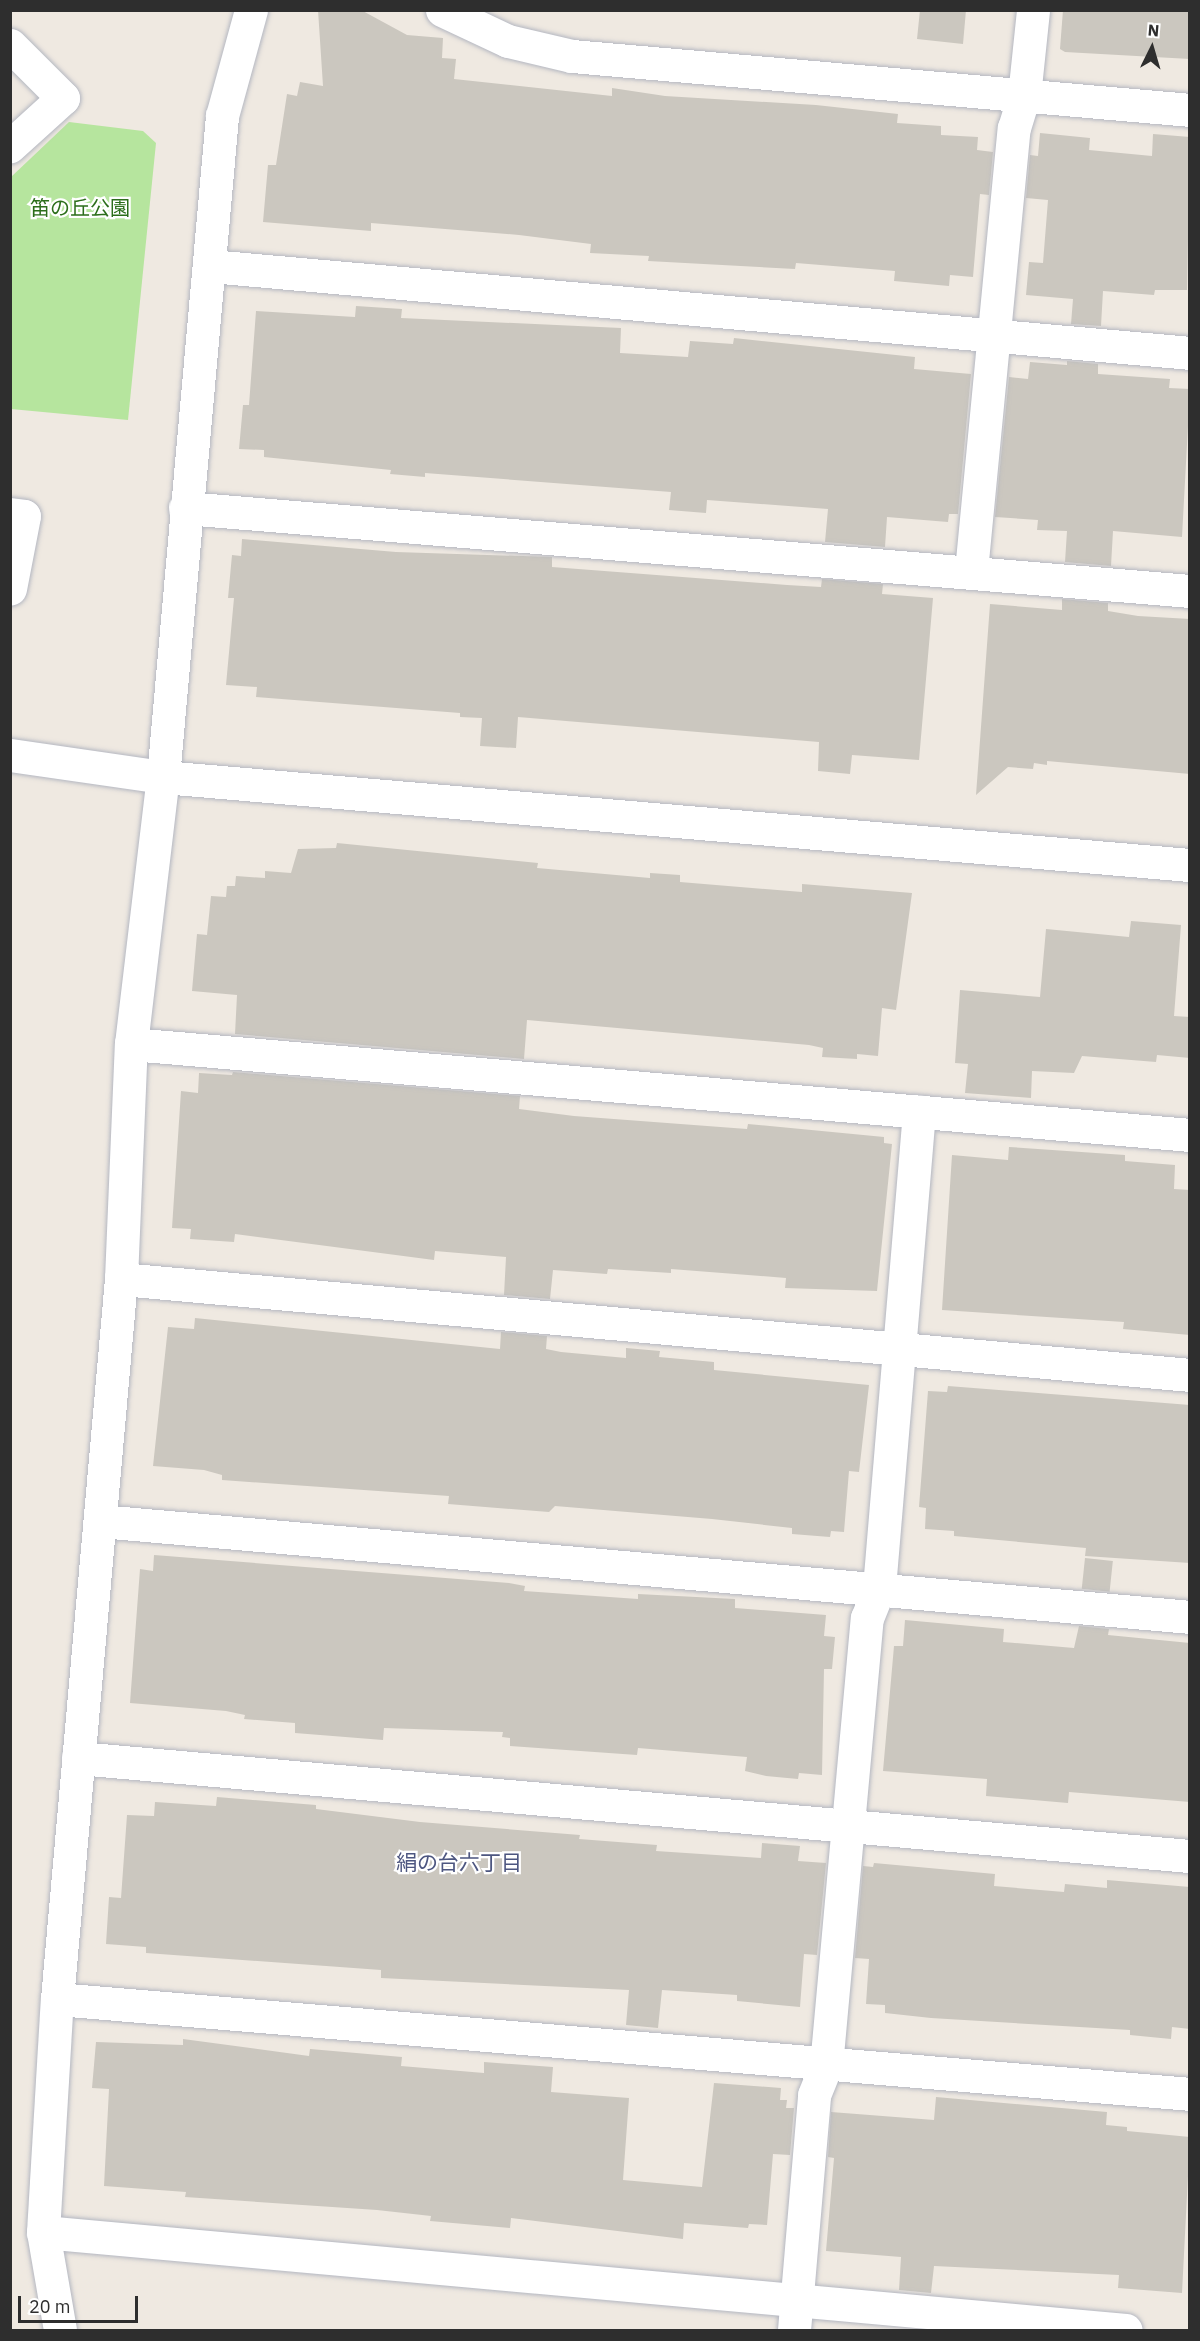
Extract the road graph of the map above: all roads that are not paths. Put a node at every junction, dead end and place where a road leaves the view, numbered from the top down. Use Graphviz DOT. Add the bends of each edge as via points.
graph roads {
  1 [pos="251,10"];
  2 [pos="442,10"];
  3 [pos="1033,10"];
  4 [pos="10,45"];
  5 [pos="1024,96"];
  6 [pos="1190,111"];
  7 [pos="10,146"];
  8 [pos="210,266"];
  9 [pos="992,335"];
  10 [pos="1190,353"];
  11 [pos="185,508"];
  12 [pos="10,514"];
  13 [pos="971,571"];
  14 [pos="10,590"];
  15 [pos="1190,591"];
  16 [pos="10,754"];
  17 [pos="163,777"];
  18 [pos="1190,866"];
  19 [pos="131,1044"];
  20 [pos="919,1112"];
  21 [pos="1190,1135"];
  22 [pos="121,1279"];
  23 [pos="900,1348"];
  24 [pos="1190,1375"];
  25 [pos="100,1521"];
  26 [pos="879,1588"];
  27 [pos="1190,1617"];
  28 [pos="78,1758"];
  29 [pos="850,1825"];
  30 [pos="1190,1856"];
  31 [pos="57,1999"];
  32 [pos="826,2066"];
  33 [pos="1190,2094"];
  34 [pos="43,2232"];
  35 [pos="796,2316"];
  36 [pos="60,2331"];
  37 [pos="1126,2331"];
  1 -- 8 [label="street" via="222,116"];
  2 -- 5 [label="street" via="508,41 572,56"];
  3 -- 5 [label="street"];
  4 -- 7 [label="street" via="63,98"];
  5 -- 6 [label="street"];
  5 -- 9 [label="street" via="1014,128"];
  8 -- 9 [label="street"];
  8 -- 11 [label="street"];
  9 -- 10 [label="street"];
  9 -- 13 [label="street"];
  11 -- 13 [label="street"];
  11 -- 17 [label="street"];
  12 -- 14 [label="street" via="24,516"];
  13 -- 15 [label="street"];
  16 -- 17 [label="street"];
  17 -- 18 [label="street"];
  17 -- 19 [label="street"];
  19 -- 20 [label="street"];
  19 -- 22 [label="street"];
  20 -- 21 [label="street"];
  20 -- 23 [label="street"];
  22 -- 23 [label="street"];
  22 -- 25 [label="street"];
  23 -- 24 [label="street"];
  23 -- 26 [label="street"];
  25 -- 26 [label="street"];
  25 -- 28 [label="street"];
  26 -- 27 [label="street"];
  26 -- 29 [label="street" via="867,1618"];
  28 -- 29 [label="street"];
  28 -- 31 [label="street"];
  29 -- 30 [label="street"];
  29 -- 32 [label="street"];
  31 -- 32 [label="street"];
  31 -- 34 [label="street"];
  32 -- 33 [label="street"];
  32 -- 35 [label="street" via="814,2095"];
  34 -- 35 [label="street"];
  34 -- 36 [label="street"];
  35 -- 37 [label="street"];
}
